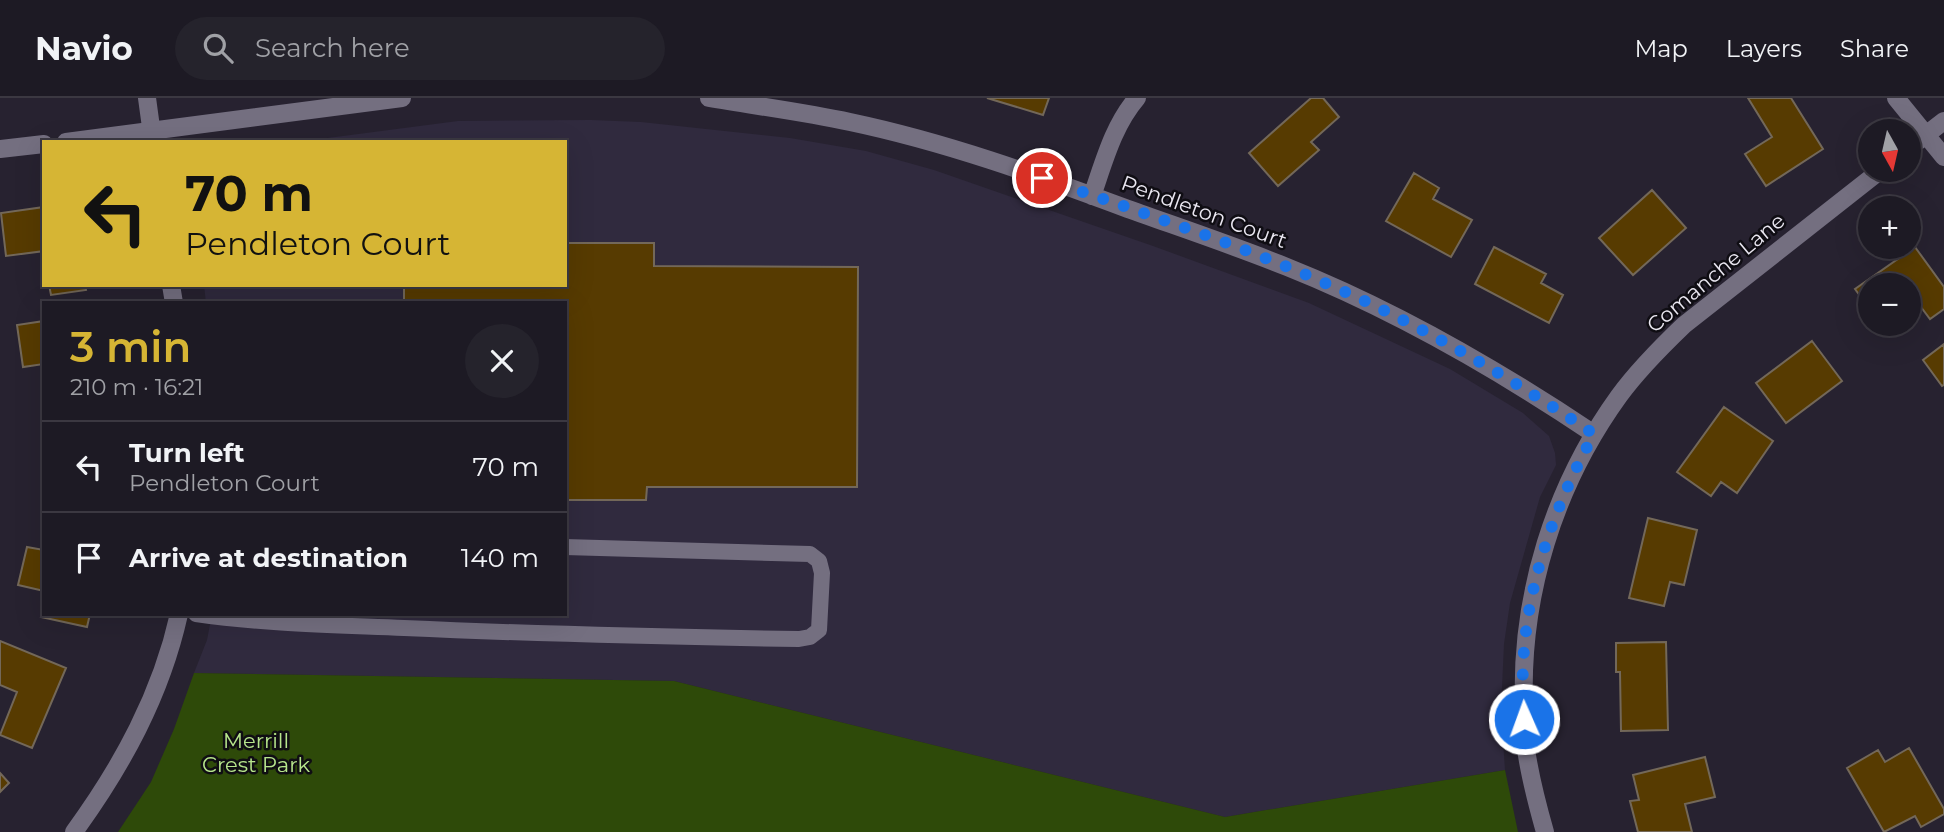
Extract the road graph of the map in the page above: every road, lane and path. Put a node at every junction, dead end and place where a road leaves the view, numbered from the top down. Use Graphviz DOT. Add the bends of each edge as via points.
graph roads {
  1 [pos="147,98"];
  2 [pos="402,98"];
  3 [pos="709,98"];
  4 [pos="1137,98"];
  5 [pos="1896,98"];
  6 [pos="1944,121"];
  7 [pos="1927,134"];
  8 [pos="153,137"];
  9 [pos="1922,138"];
  10 [pos="101,140"];
  11 [pos="42,144"];
  12 [pos="0,149"];
  13 [pos="1944,156"];
  14 [pos="1866,182"];
  15 [pos="1092,196"];
  16 [pos="1594,434"];
  17 [pos="567,547"];
  18 [pos="177,616"];
  19 [pos="244,617"];
  20 [pos="74,832"];
  21 [pos="1545,832"];
  1 -- 8 [label="street"];
  2 -- 8 [label="street"];
  3 -- 15 [label="street, Pendleton Court" via="850,122 928,141"];
  4 -- 15 [label="street, Pendleton Court" via="1112,139"];
  5 -- 7 [label="street"];
  6 -- 7 [label="street"];
  7 -- 9 [label="street"];
  7 -- 13 [label="street"];
  8 -- 10 [label="street"];
  11 -- 12 [label="street"];
  14 -- 16 [label="street, Comanche Lane" via="1684,325 1620,394"];
  15 -- 16 [label="street, Pendleton Court" via="1289,267 1378,308 1451,346"];
  16 -- 21 [label="street, Comanche Lane" via="1547,538 1527,627 1525,746"];
  17 -- 19 [label="lane" via="810,555 819,561 822,573 818,630 810,637 787,639 438,630"];
  18 -- 20 [label="street" via="158,685 134,738"];
}
